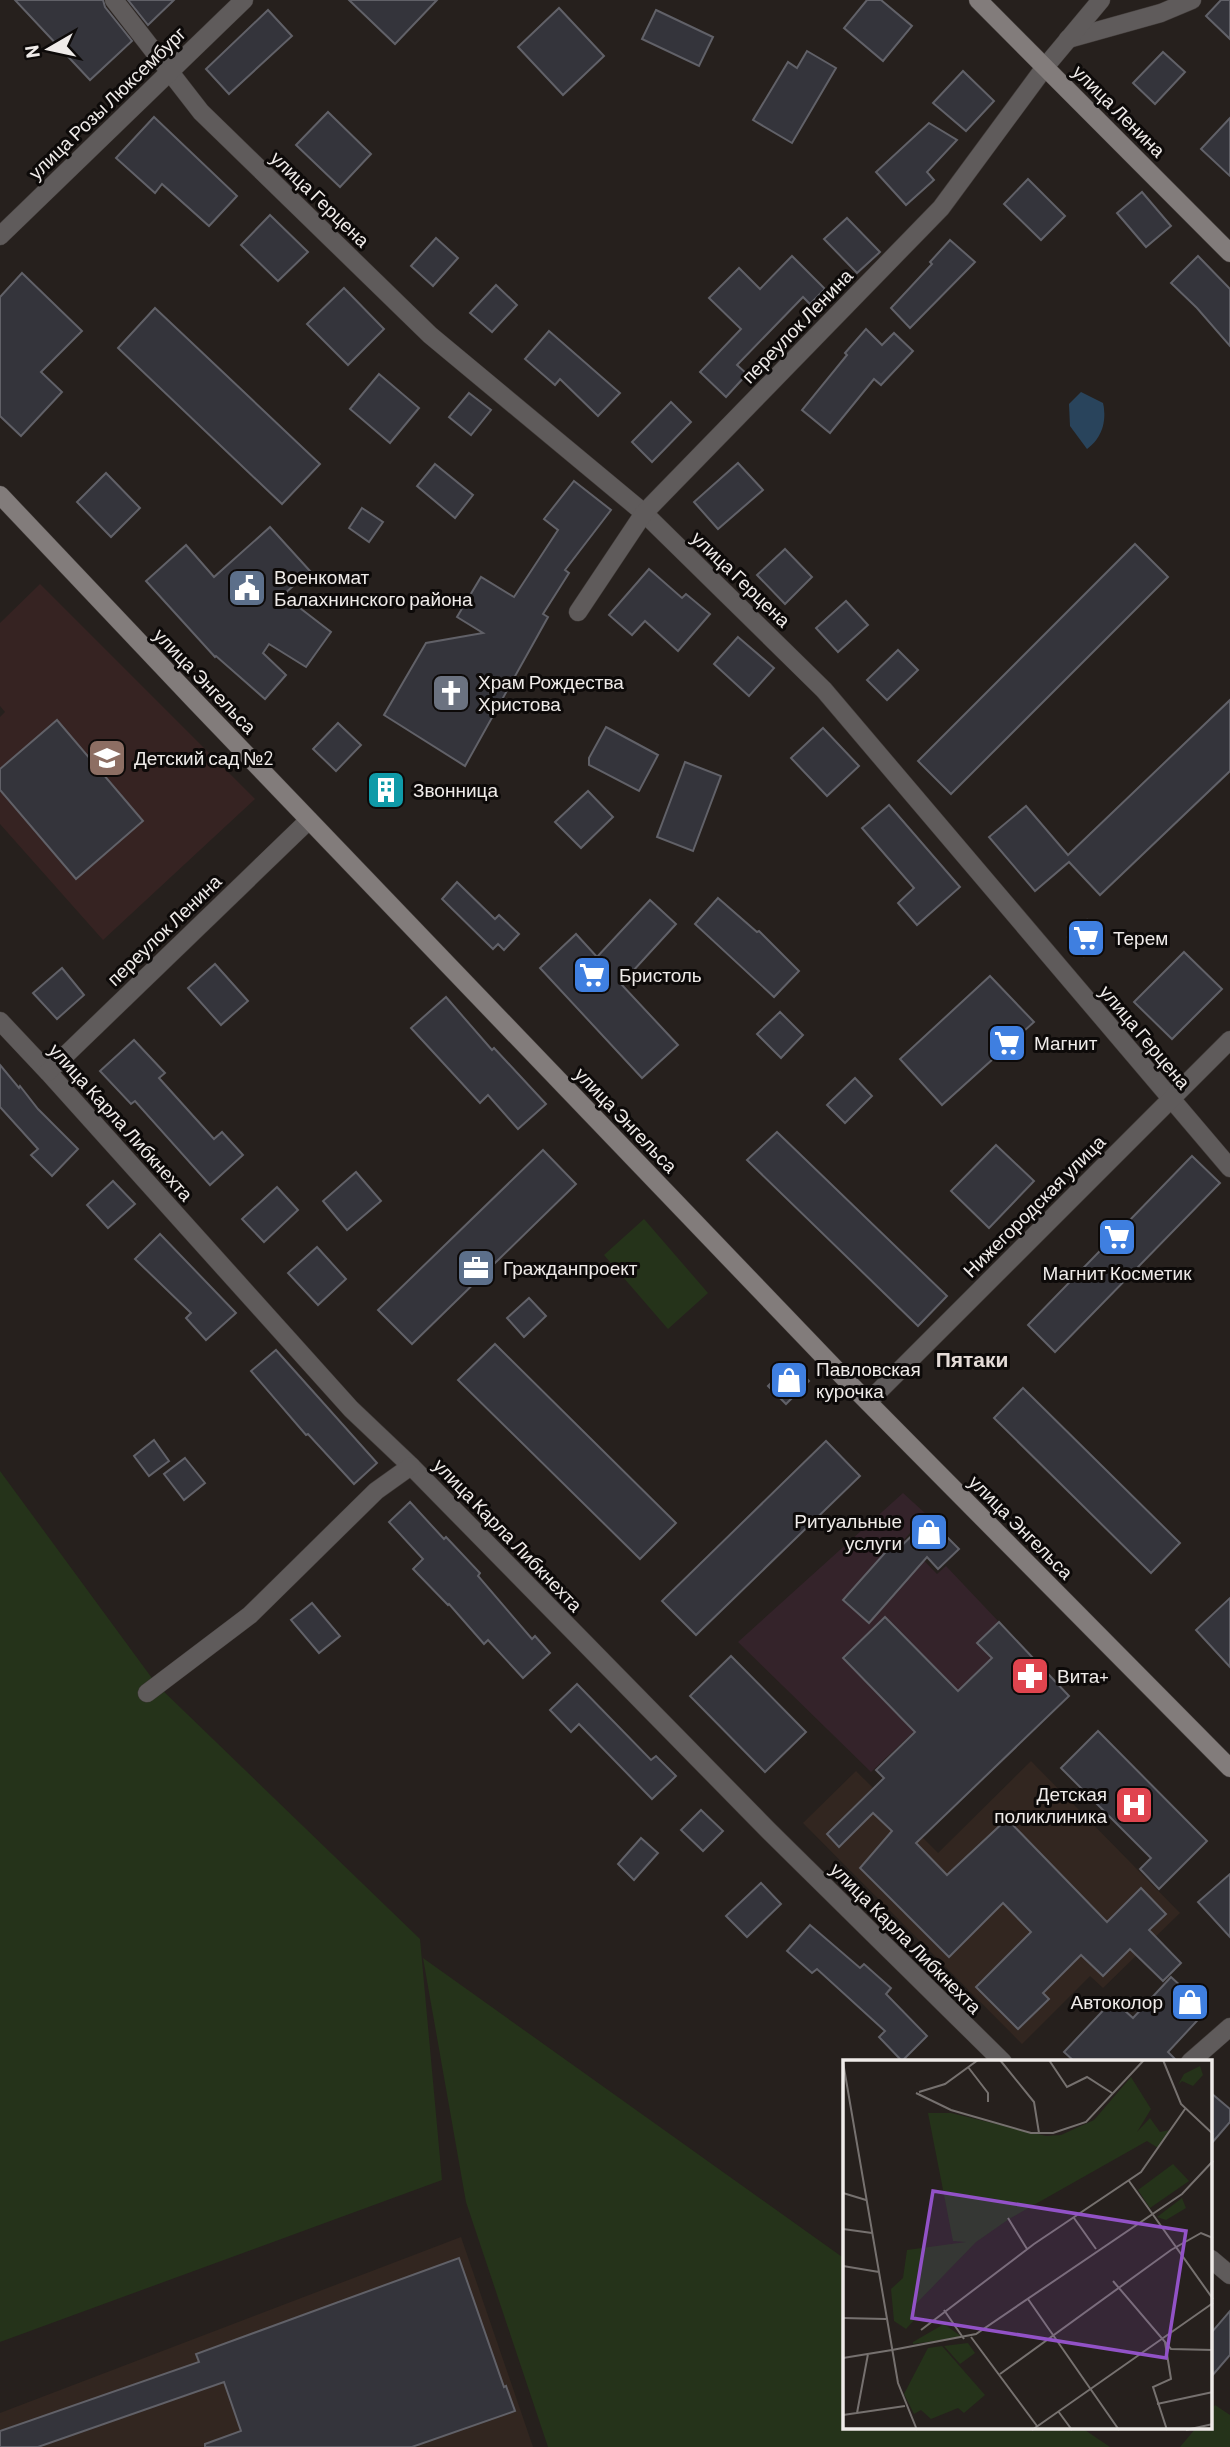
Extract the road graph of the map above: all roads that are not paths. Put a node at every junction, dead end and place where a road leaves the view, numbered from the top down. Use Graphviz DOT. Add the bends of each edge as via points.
graph roads {
  1 [pos="114,0"];
  2 [pos="244,0"];
  3 [pos="978,0"];
  4 [pos="1101,0"];
  5 [pos="1192,0"];
  6 [pos="1068,39"];
  7 [pos="1045,67"];
  8 [pos="169,72"];
  9 [pos="0,236"];
  10 [pos="1230,253"];
  11 [pos="0,495"];
  12 [pos="645,513"];
  13 [pos="578,612"];
  14 [pos="309,820"];
  15 [pos="0,1021"];
  16 [pos="1230,1040"];
  17 [pos="48,1072"];
  18 [pos="1170,1099"];
  19 [pos="1230,1168"];
  20 [pos="868,1402"];
  21 [pos="411,1466"];
  22 [pos="147,1693"];
  23 [pos="1230,1768"];
  24 [pos="1230,2027"];
  25 [pos="1001,2060"];
  26 [pos="1192,2060"];
  27 [pos="1212,2260"];
  28 [pos="1230,2276"];
  1 -- 8 [label="street, улица Герцена"];
  2 -- 8 [label="street, улица Розы Люксембург"];
  3 -- 7 [label="main road, улица Ленина"];
  4 -- 6 [label="street, переулок Ленина"];
  5 -- 6 [label="street"];
  6 -- 7 [label="street, переулок Ленина"];
  7 -- 10 [label="main road, улица Ленина"];
  7 -- 12 [label="street, переулок Ленина" via="941,208"];
  8 -- 9 [label="street, улица Розы Люксембург"];
  8 -- 12 [label="street, улица Герцена" via="201,112 430,335"];
  11 -- 14 [label="main road, улица Энгельса"];
  12 -- 13 [label="street, переулок Ленина"];
  12 -- 18 [label="street, улица Герцена" via="824,690"];
  14 -- 17 [label="street, переулок Ленина"];
  14 -- 20 [label="main road, улица Энгельса"];
  15 -- 17 [label="street, улица Карла Либкнехта"];
  16 -- 18 [label="street, Нижегородская улица"];
  17 -- 21 [label="street, улица Карла Либкнехта" via="351,1409"];
  18 -- 19 [label="street, улица Герцена"];
  18 -- 20 [label="street, Нижегородская улица"];
  20 -- 23 [label="main road, улица Энгельса"];
  21 -- 22 [label="street" via="376,1491 250,1615"];
  21 -- 25 [label="street, улица Карла Либкнехта"];
  24 -- 26 [label="street"];
  27 -- 28 [label="street"];
}
